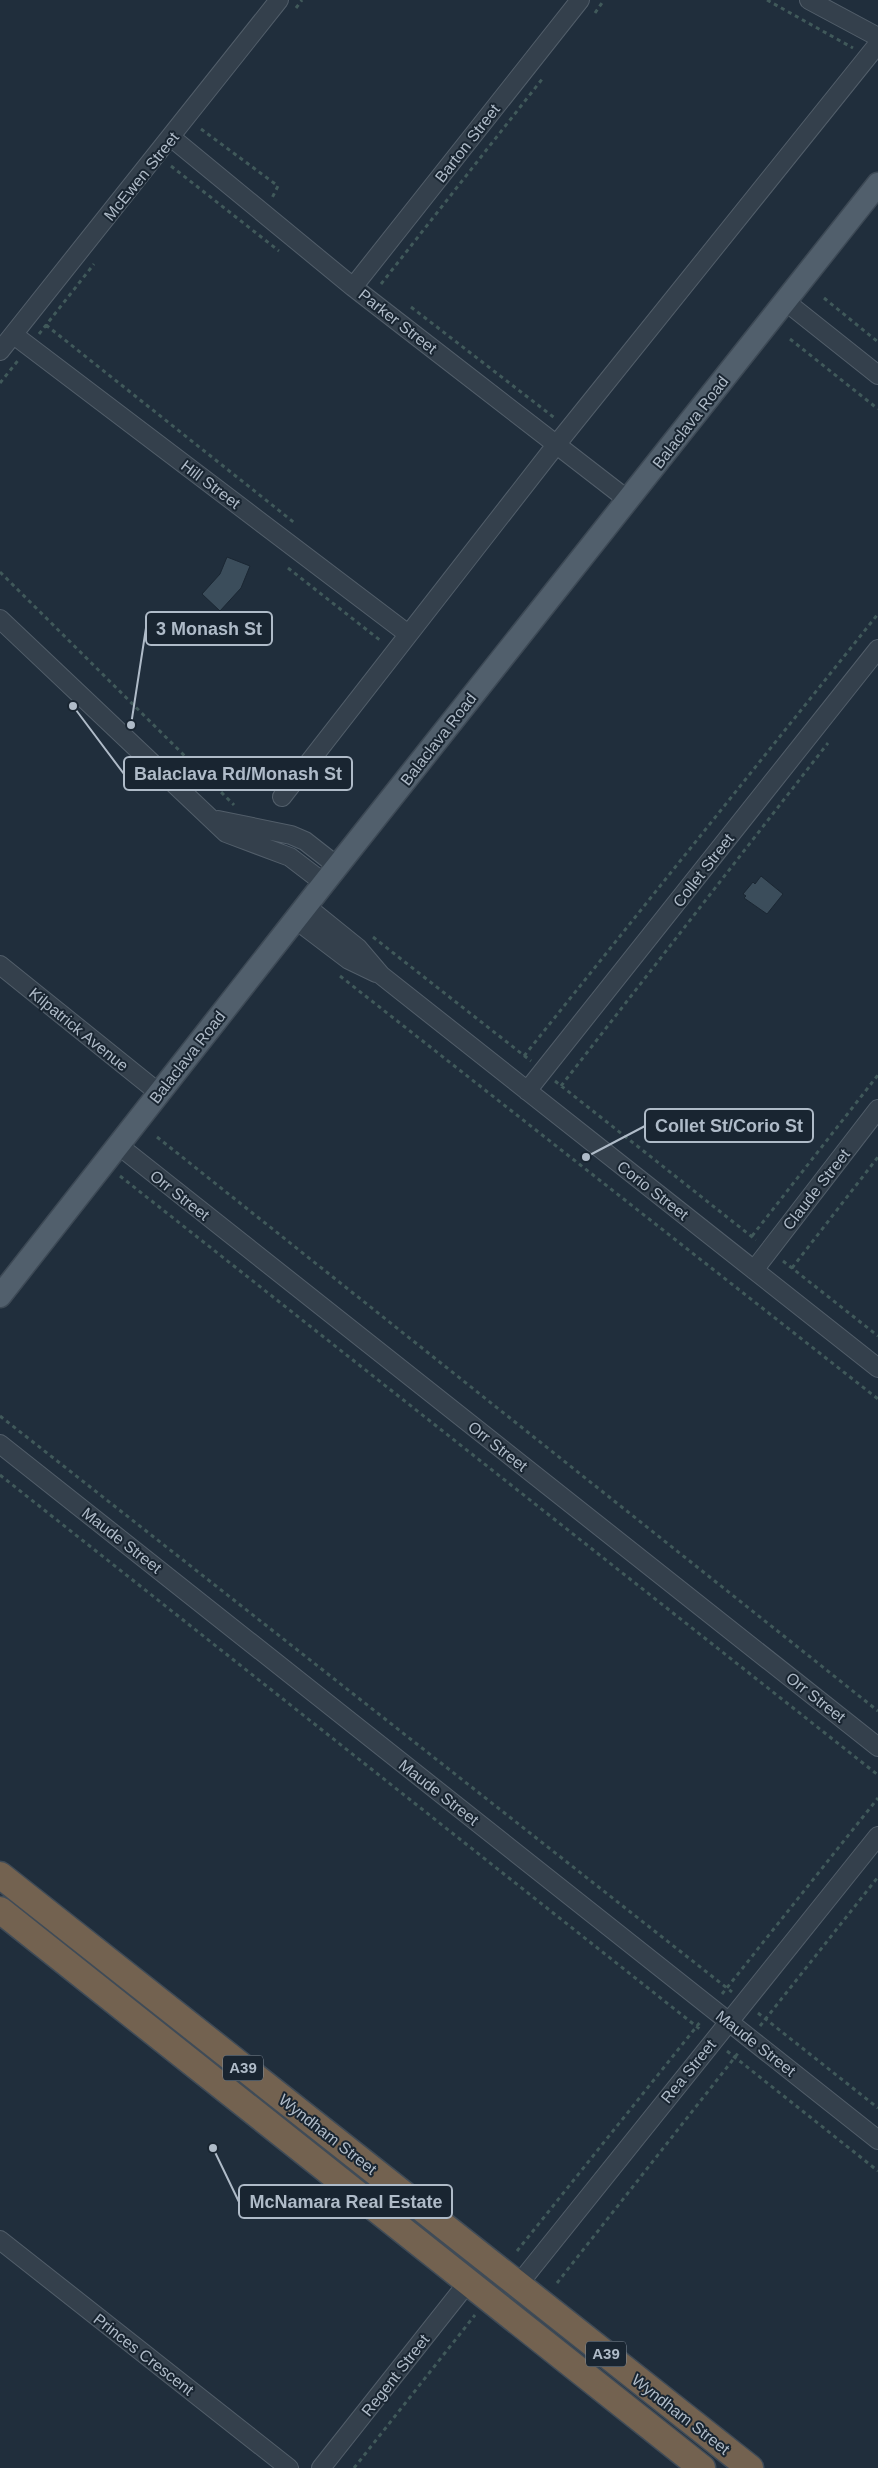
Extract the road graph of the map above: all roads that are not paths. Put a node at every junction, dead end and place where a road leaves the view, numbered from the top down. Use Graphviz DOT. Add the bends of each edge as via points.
graph roads {
  1 [pos="280,0"];
  2 [pos="580,0"];
  3 [pos="809,0"];
  4 [pos="878,37"];
  5 [pos="878,44"];
  6 [pos="172,138"];
  7 [pos="878,184"];
  8 [pos="353,287"];
  9 [pos="785,301"];
  10 [pos="14,335"];
  11 [pos="0,351"];
  12 [pos="878,375"];
  13 [pos="556,444"];
  14 [pos="628,500"];
  15 [pos="0,619"];
  16 [pos="408,634"];
  17 [pos="878,649"];
  18 [pos="282,797"];
  19 [pos="330,874"];
  20 [pos="300,913"];
  21 [pos="0,965"];
  22 [pos="527,1091"];
  23 [pos="159,1093"];
  24 [pos="878,1109"];
  25 [pos="118,1146"];
  26 [pos="754,1270"];
  27 [pos="0,1296"];
  28 [pos="878,1368"];
  29 [pos="0,1444"];
  30 [pos="878,1747"];
  31 [pos="878,1836"];
  32 [pos="0,1875"];
  33 [pos="0,1910"];
  34 [pos="728,2021"];
  35 [pos="878,2140"];
  36 [pos="0,2240"];
  37 [pos="487,2260"];
  38 [pos="469,2281"];
  39 [pos="518,2285"];
  40 [pos="500,2308"];
  41 [pos="717,2458"];
  42 [pos="289,2468"];
  43 [pos="321,2468"];
  44 [pos="702,2468"];
  45 [pos="750,2468"];
  1 -- 6 [label="street, McEwen Street"];
  2 -- 8 [label="street, Barton Street"];
  3 -- 4 [label="street"];
  5 -- 13 [label="street"];
  6 -- 8 [label="street, Parker Street"];
  6 -- 10 [label="street, McEwen Street"];
  7 -- 9 [label="main road, Balaclava Road"];
  8 -- 13 [label="street, Parker Street"];
  9 -- 12 [label="street"];
  9 -- 14 [label="main road, Balaclava Road"];
  10 -- 11 [label="street, McEwen Street"];
  10 -- 16 [label="street, Hill Street"];
  13 -- 14 [label="street, Parker Street"];
  13 -- 16 [label="street"];
  14 -- 19 [label="main road, Balaclava Road"];
  15 -- 19 [label="street" via="226,833"];
  16 -- 18 [label="street"];
  17 -- 22 [label="street, Collet Street"];
  19 -- 20 [label="main road, Balaclava Road"];
  20 -- 22 [label="street, Corio Street" via="358,948 381,975"];
  20 -- 23 [label="main road, Balaclava Road"];
  21 -- 23 [label="street, Kilpatrick Avenue"];
  22 -- 26 [label="street, Corio Street"];
  23 -- 25 [label="main road, Balaclava Road"];
  24 -- 26 [label="street, Claude Street"];
  25 -- 27 [label="main road, Balaclava Road"];
  25 -- 30 [label="street, Orr Street"];
  26 -- 28 [label="street, Corio Street"];
  29 -- 34 [label="street, Maude Street"];
  31 -- 34 [label="street, Rea Street"];
  32 -- 37 [label="highway, Wyndham Street / A39"];
  33 -- 38 [label="highway, Wyndham Street / A39"];
  34 -- 35 [label="street, Maude Street"];
  34 -- 39 [label="street, Rea Street"];
  36 -- 42 [label="street, Princes Crescent"];
  37 -- 38 [label="highway"];
  37 -- 39 [label="highway, Wyndham Street / A39"];
  38 -- 40 [label="highway, Wyndham Street / A39"];
  38 -- 43 [label="street, Regent Street"];
  39 -- 40 [label="highway"];
  39 -- 41 [label="highway, Wyndham Street / A39"];
  40 -- 44 [label="highway, Wyndham Street / A39"];
  41 -- 45 [label="highway, Wyndham Street / A39"];
}
